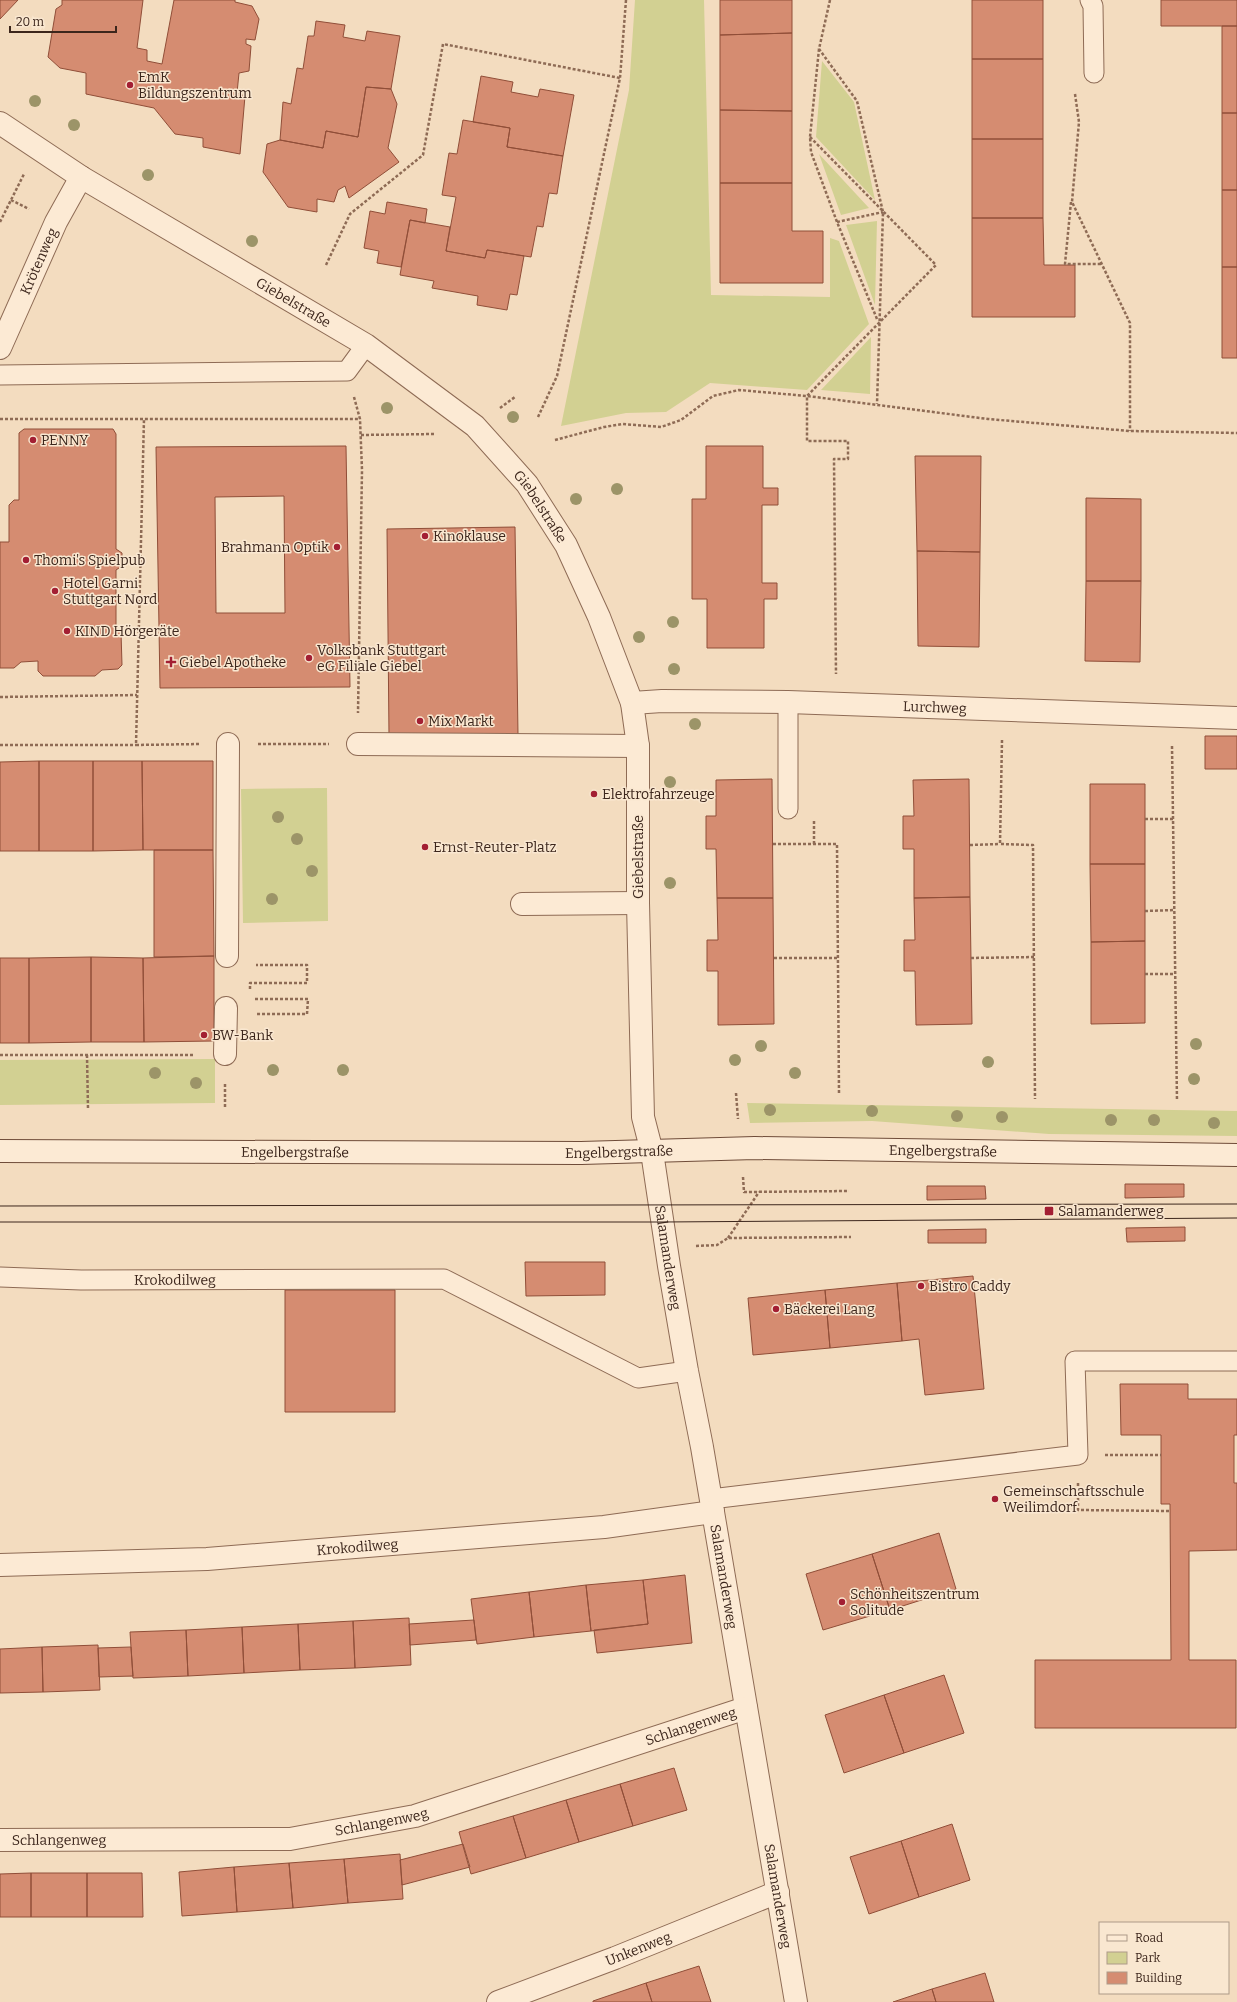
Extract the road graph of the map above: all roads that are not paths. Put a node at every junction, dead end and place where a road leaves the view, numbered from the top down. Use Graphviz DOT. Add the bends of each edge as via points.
graph roads {
  1 [pos="1090,0"];
  2 [pos="1094,73"];
  3 [pos="0,123"];
  4 [pos="81,177"];
  5 [pos="366,345"];
  6 [pos="0,348"];
  7 [pos="0,375"];
  8 [pos="788,702"];
  9 [pos="632,703"];
  10 [pos="1237,718"];
  11 [pos="228,744"];
  12 [pos="358,744"];
  13 [pos="638,746"];
  14 [pos="788,810"];
  15 [pos="638,903"];
  16 [pos="522,904"];
  17 [pos="227,956"];
  18 [pos="226,1011"];
  19 [pos="225,1054"];
  20 [pos="0,1151"];
  21 [pos="652,1152"];
  22 [pos="1237,1155"];
  23 [pos="0,1277"];
  24 [pos="1237,1361"];
  25 [pos="686,1371"];
  26 [pos="712,1506"];
  27 [pos="0,1565"];
  28 [pos="746,1708"];
  29 [pos="0,1840"];
  30 [pos="778,1892"];
  31 [pos="498,2002"];
  32 [pos="796,2002"];
  1 -- 2 [label="lane"];
  3 -- 4 [label="street, Giebelstraße"];
  4 -- 5 [label="street, Giebelstraße"];
  4 -- 6 [label="street, Krötenweg" via="56,222"];
  5 -- 7 [label="lane" via="347,371"];
  5 -- 9 [label="street, Giebelstraße" via="475,426 527,484 566,545 599,617"];
  8 -- 9 [label="street, Lurchweg" via="662,700"];
  8 -- 10 [label="street, Lurchweg"];
  8 -- 14 [label="lane"];
  9 -- 13 [label="street, Giebelstraße"];
  11 -- 17 [label="street"];
  12 -- 13 [label="street"];
  13 -- 15 [label="street, Giebelstraße"];
  15 -- 16 [label="street"];
  15 -- 21 [label="street, Giebelstraße" via="643,1117"];
  18 -- 19 [label="street"];
  20 -- 21 [label="street, Engelbergstraße"];
  21 -- 22 [label="street, Engelbergstraße" via="755,1148"];
  21 -- 25 [label="street, Salamanderweg"];
  23 -- 25 [label="lane, Krokodilweg" via="81,1280 444,1279 638,1378"];
  24 -- 26 [label="lane" via="1075,1361 1078,1455"];
  25 -- 26 [label="street, Salamanderweg"];
  26 -- 27 [label="street, Krokodilweg" via="604,1527 207,1559"];
  26 -- 28 [label="street, Salamanderweg"];
  28 -- 29 [label="street, Schlangenweg" via="415,1816 290,1839"];
  28 -- 30 [label="street, Salamanderweg"];
  30 -- 31 [label="street, Unkenweg"];
  30 -- 32 [label="street, Salamanderweg"];
}
